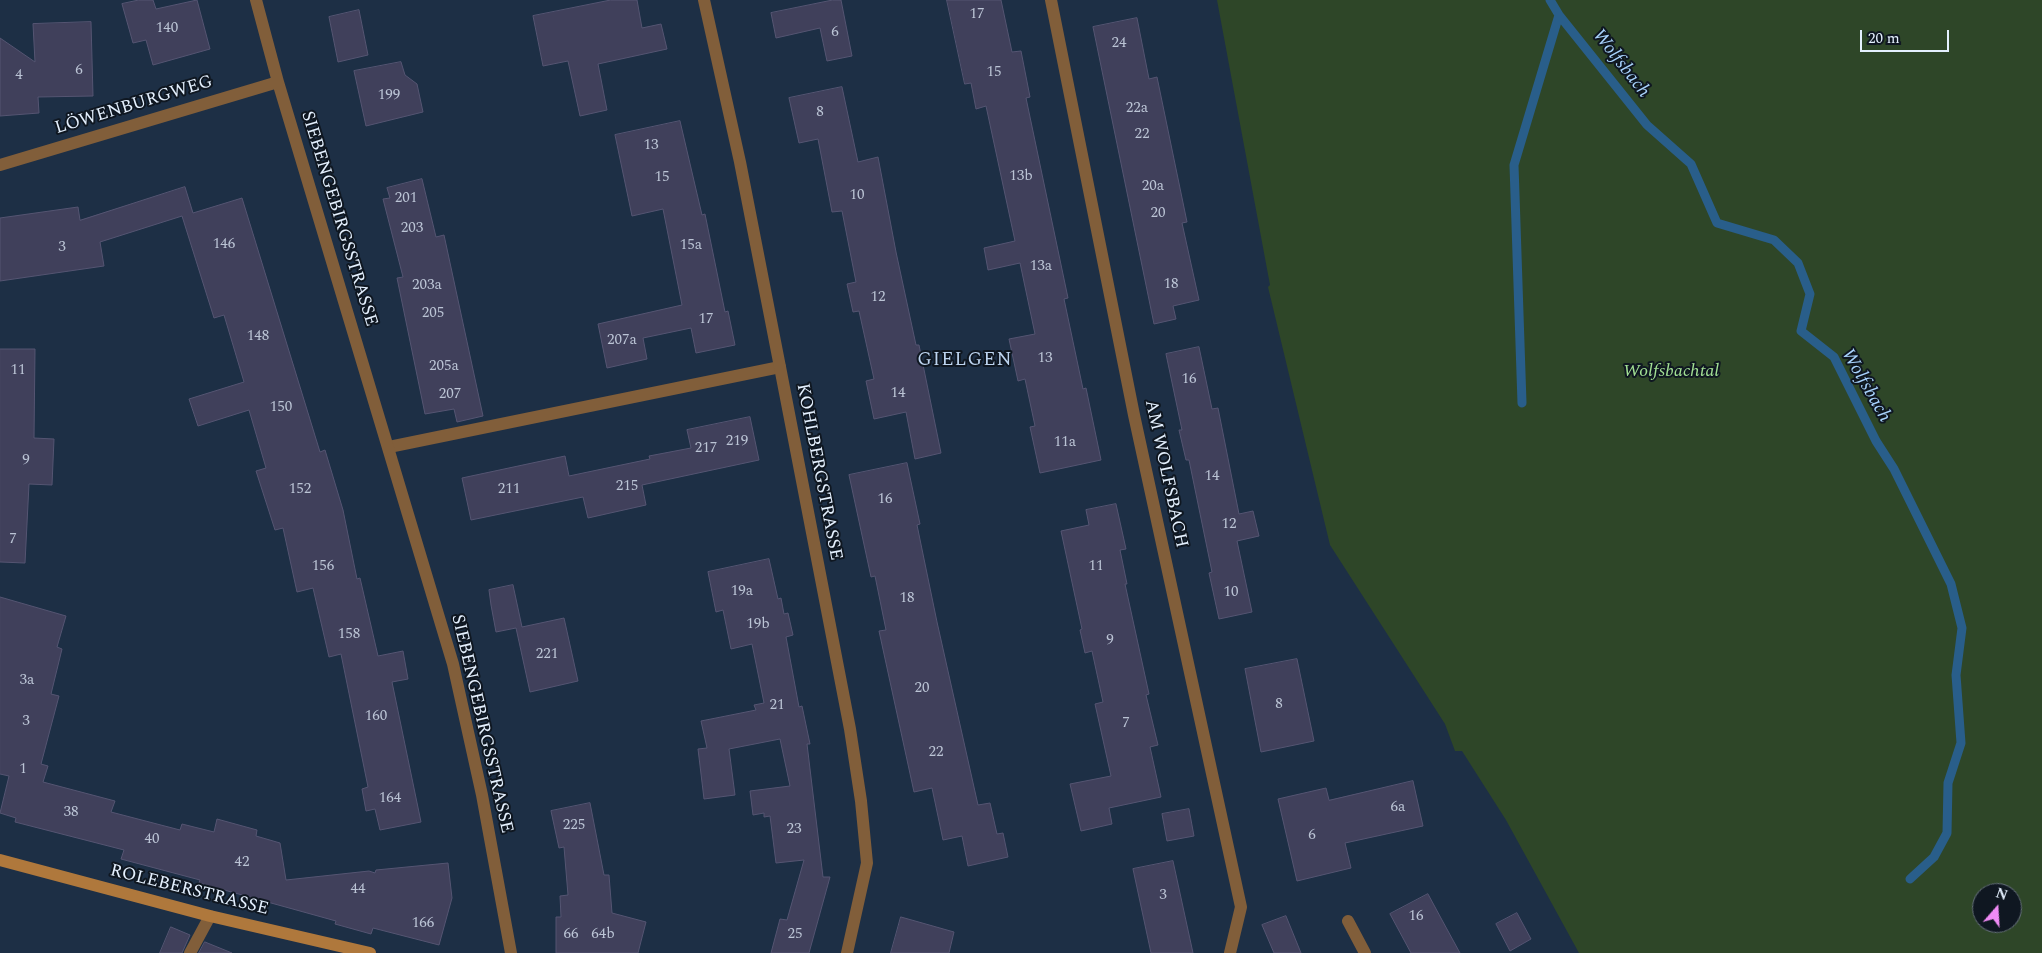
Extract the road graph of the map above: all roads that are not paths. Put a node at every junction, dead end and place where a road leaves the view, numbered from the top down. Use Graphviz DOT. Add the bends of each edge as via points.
graph roads {
  1 [pos="256,0"];
  2 [pos="704,0"];
  3 [pos="1050,0"];
  4 [pos="278,82"];
  5 [pos="0,165"];
  6 [pos="780,367"];
  7 [pos="389,447"];
  8 [pos="0,860"];
  9 [pos="210,916"];
  10 [pos="1348,921"];
  11 [pos="190,953"];
  12 [pos="370,953"];
  13 [pos="511,953"];
  14 [pos="847,953"];
  15 [pos="1230,953"];
  16 [pos="1365,953"];
  1 -- 4 [label="street, SIEBENGEBIRGSSTRASSE"];
  2 -- 6 [label="street, KOHLBERGSTRASSE"];
  3 -- 15 [label="street, AM WOLFSBACH" via="1134,415 1241,906"];
  4 -- 5 [label="street, LÖWENBURGWEG"];
  4 -- 7 [label="street, SIEBENGEBIRGSSTRASSE"];
  6 -- 7 [label="street"];
  6 -- 14 [label="street, KOHLBERGSTRASSE" via="861,801 867,863"];
  7 -- 13 [label="street, SIEBENGEBIRGSSTRASSE" via="453,664"];
  8 -- 9 [label="main road, ROLEBERSTRASSE"];
  9 -- 11 [label="street"];
  9 -- 12 [label="main road, ROLEBERSTRASSE"];
  10 -- 16 [label="street"];
}
